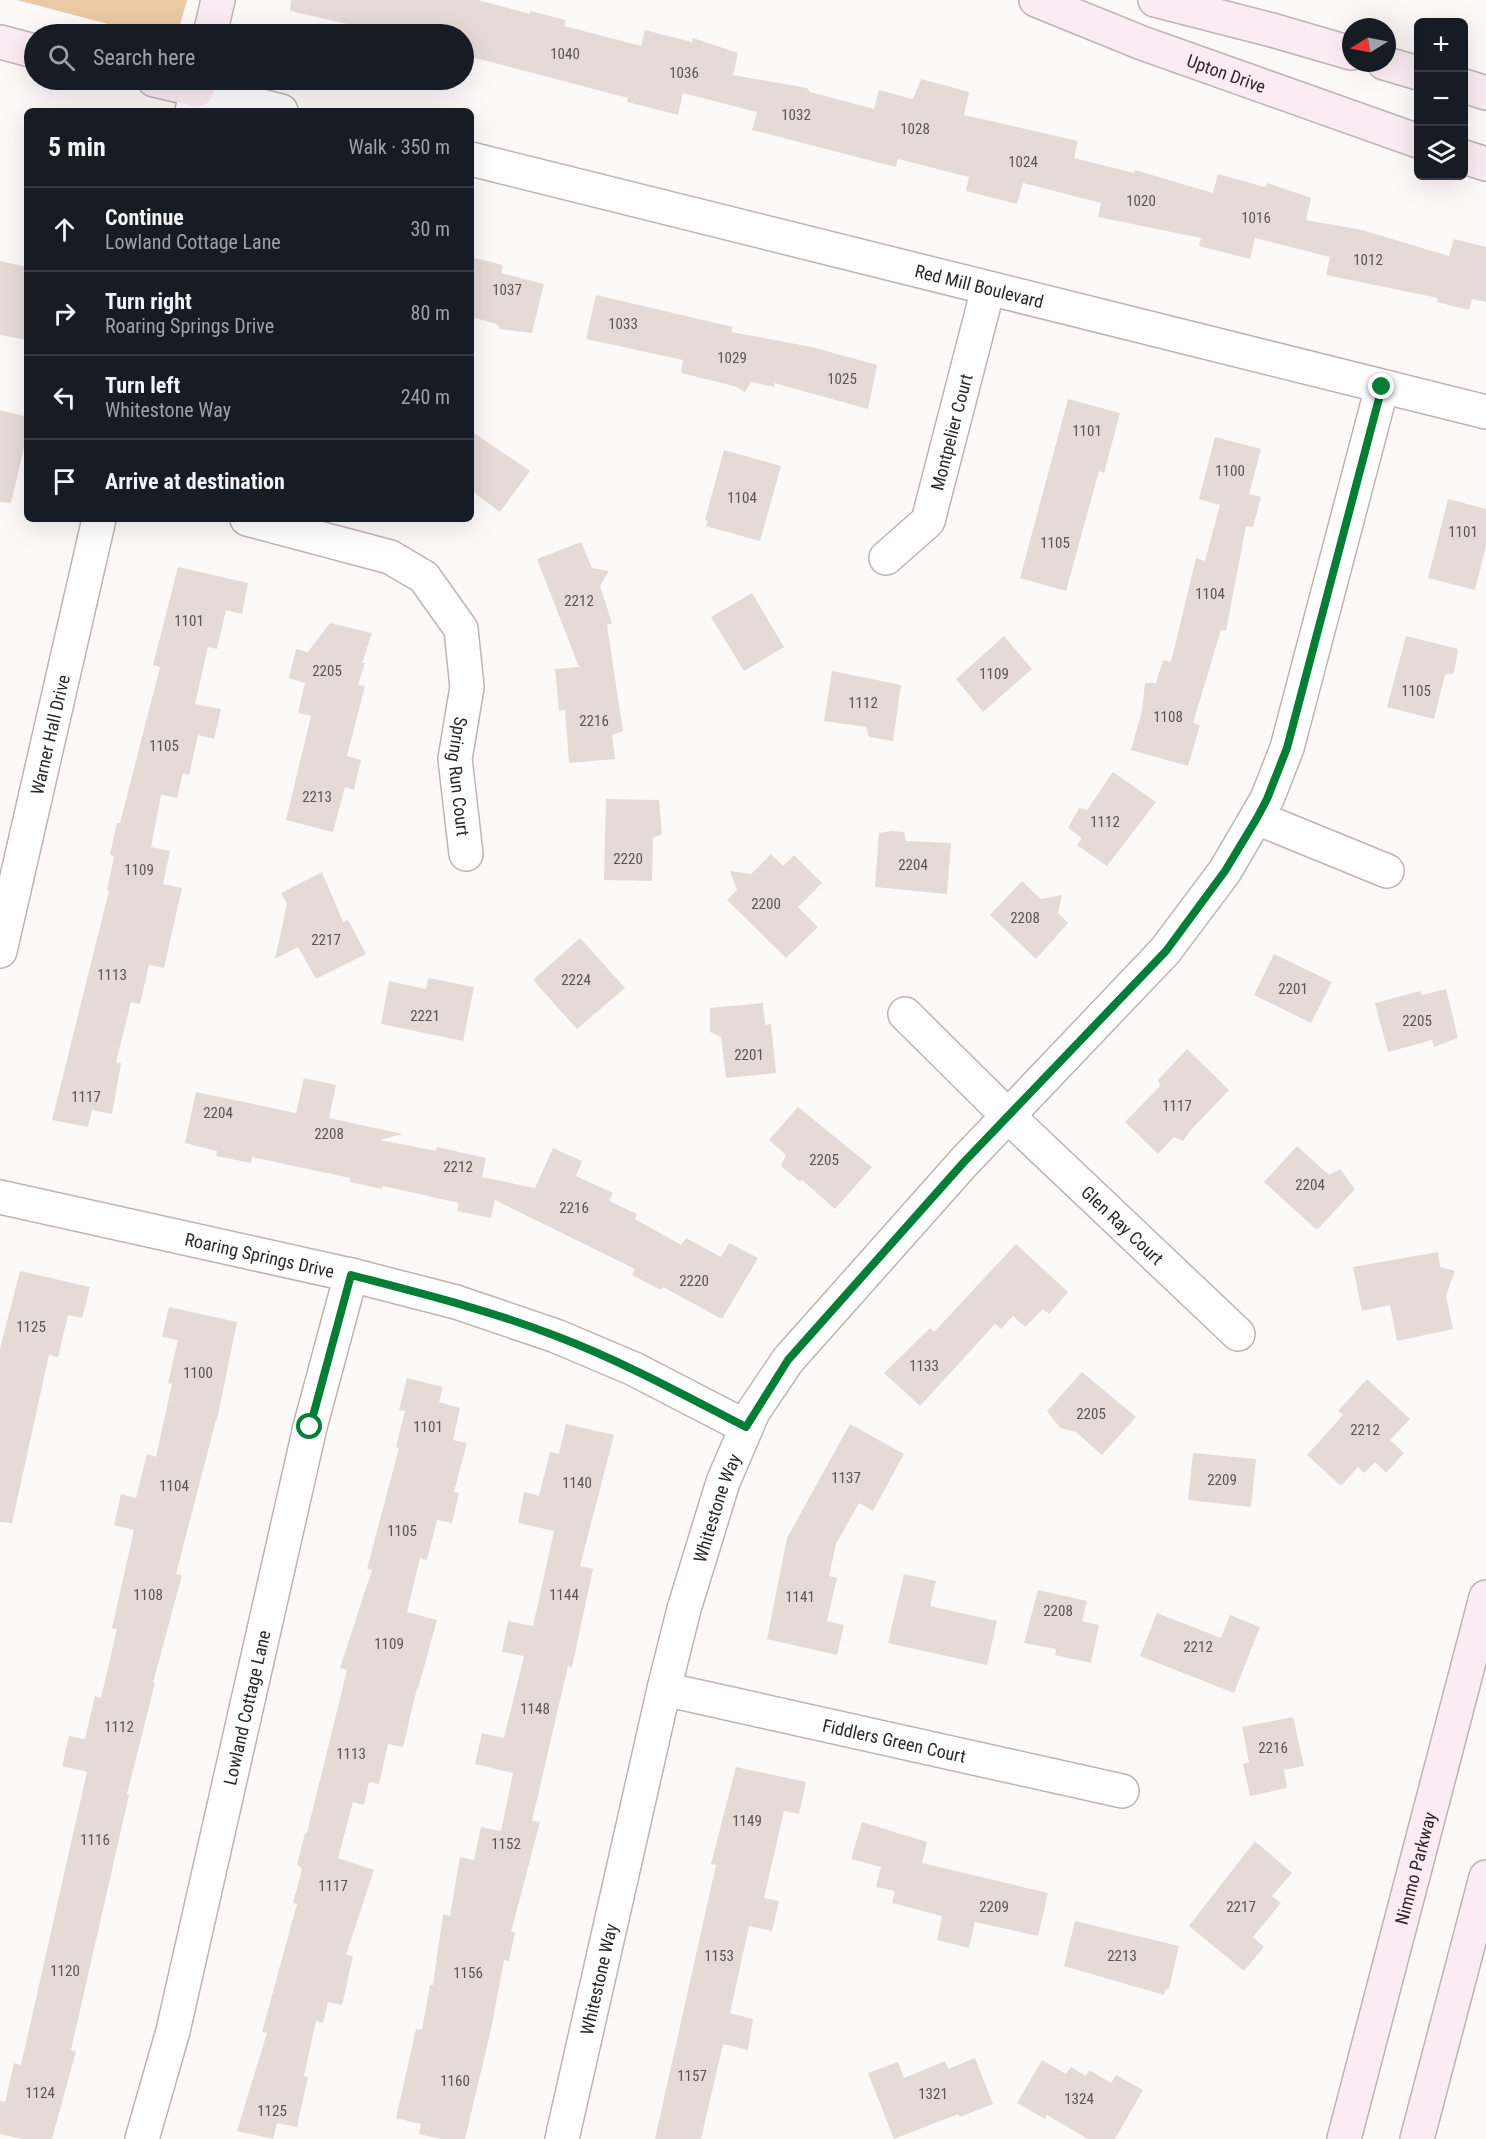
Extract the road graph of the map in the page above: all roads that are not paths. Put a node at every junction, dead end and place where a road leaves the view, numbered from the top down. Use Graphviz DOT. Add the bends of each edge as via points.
graph roads {
  1 [pos="218,0"];
  2 [pos="1035,0"];
  3 [pos="1155,0"];
  4 [pos="212,24"];
  5 [pos="0,42"];
  6 [pos="24,48"];
  7 [pos="1342,50"];
  8 [pos="1396,66"];
  9 [pos="1416,72"];
  10 [pos="1468,87"];
  11 [pos="196,93"];
  12 [pos="1486,93"];
  13 [pos="267,108"];
  14 [pos="1414,139"];
  15 [pos="1468,158"];
  16 [pos="474,160"];
  17 [pos="1486,164"];
  18 [pos="988,289"];
  19 [pos="1382,387"];
  20 [pos="1486,412"];
  21 [pos="98,522"];
  22 [pos="258,522"];
  23 [pos="886,558"];
  24 [pos="1257,818"];
  25 [pos="466,854"];
  26 [pos="1387,871"];
  27 [pos="0,951"];
  28 [pos="905,1014"];
  29 [pos="1008,1116"];
  30 [pos="0,1197"];
  31 [pos="351,1275"];
  32 [pos="1238,1334"];
  33 [pos="746,1427"];
  34 [pos="1486,1597"];
  35 [pos="664,1689"];
  36 [pos="1122,1791"];
  37 [pos="1486,1877"];
  38 [pos="142,2139"];
  39 [pos="562,2139"];
  40 [pos="1344,2139"];
  41 [pos="1417,2139"];
  1 -- 4 [label="main road"];
  2 -- 14 [label="main road, Upton Drive" via="1142,43"];
  3 -- 7 [label="main road"];
  5 -- 6 [label="main road"];
  8 -- 9 [label="main road"];
  10 -- 12 [label="main road"];
  11 -- 13 [label="street"];
  15 -- 17 [label="main road"];
  16 -- 18 [label="street, Red Mill Boulevard"];
  18 -- 19 [label="street, Red Mill Boulevard"];
  18 -- 23 [label="street, Montpelier Court" via="928,520"];
  19 -- 20 [label="street, Red Mill Boulevard"];
  19 -- 24 [label="street, Whitestone Way" via="1287,748"];
  21 -- 27 [label="street, Warner Hall Drive"];
  22 -- 25 [label="street, Spring Run Court" via="390,557 424,577 461,629 467,687 455,759"];
  24 -- 26 [label="street"];
  24 -- 29 [label="street, Whitestone Way" via="1225,871 1166,951"];
  28 -- 29 [label="street, Glen Ray Court"];
  29 -- 32 [label="street, Glen Ray Court"];
  29 -- 33 [label="street, Whitestone Way" via="788,1360"];
  30 -- 31 [label="street, Roaring Springs Drive"];
  31 -- 33 [label="street, Roaring Springs Drive" via="456,1302 556,1336 634,1369"];
  31 -- 38 [label="street, Lowland Cottage Lane" via="310,1427 174,2031"];
  33 -- 35 [label="street, Whitestone Way" via="723,1482"];
  34 -- 40 [label="main road, Nimmo Parkway"];
  35 -- 36 [label="street, Fiddlers Green Court"];
  35 -- 39 [label="street, Whitestone Way"];
  37 -- 41 [label="main road"];
}
